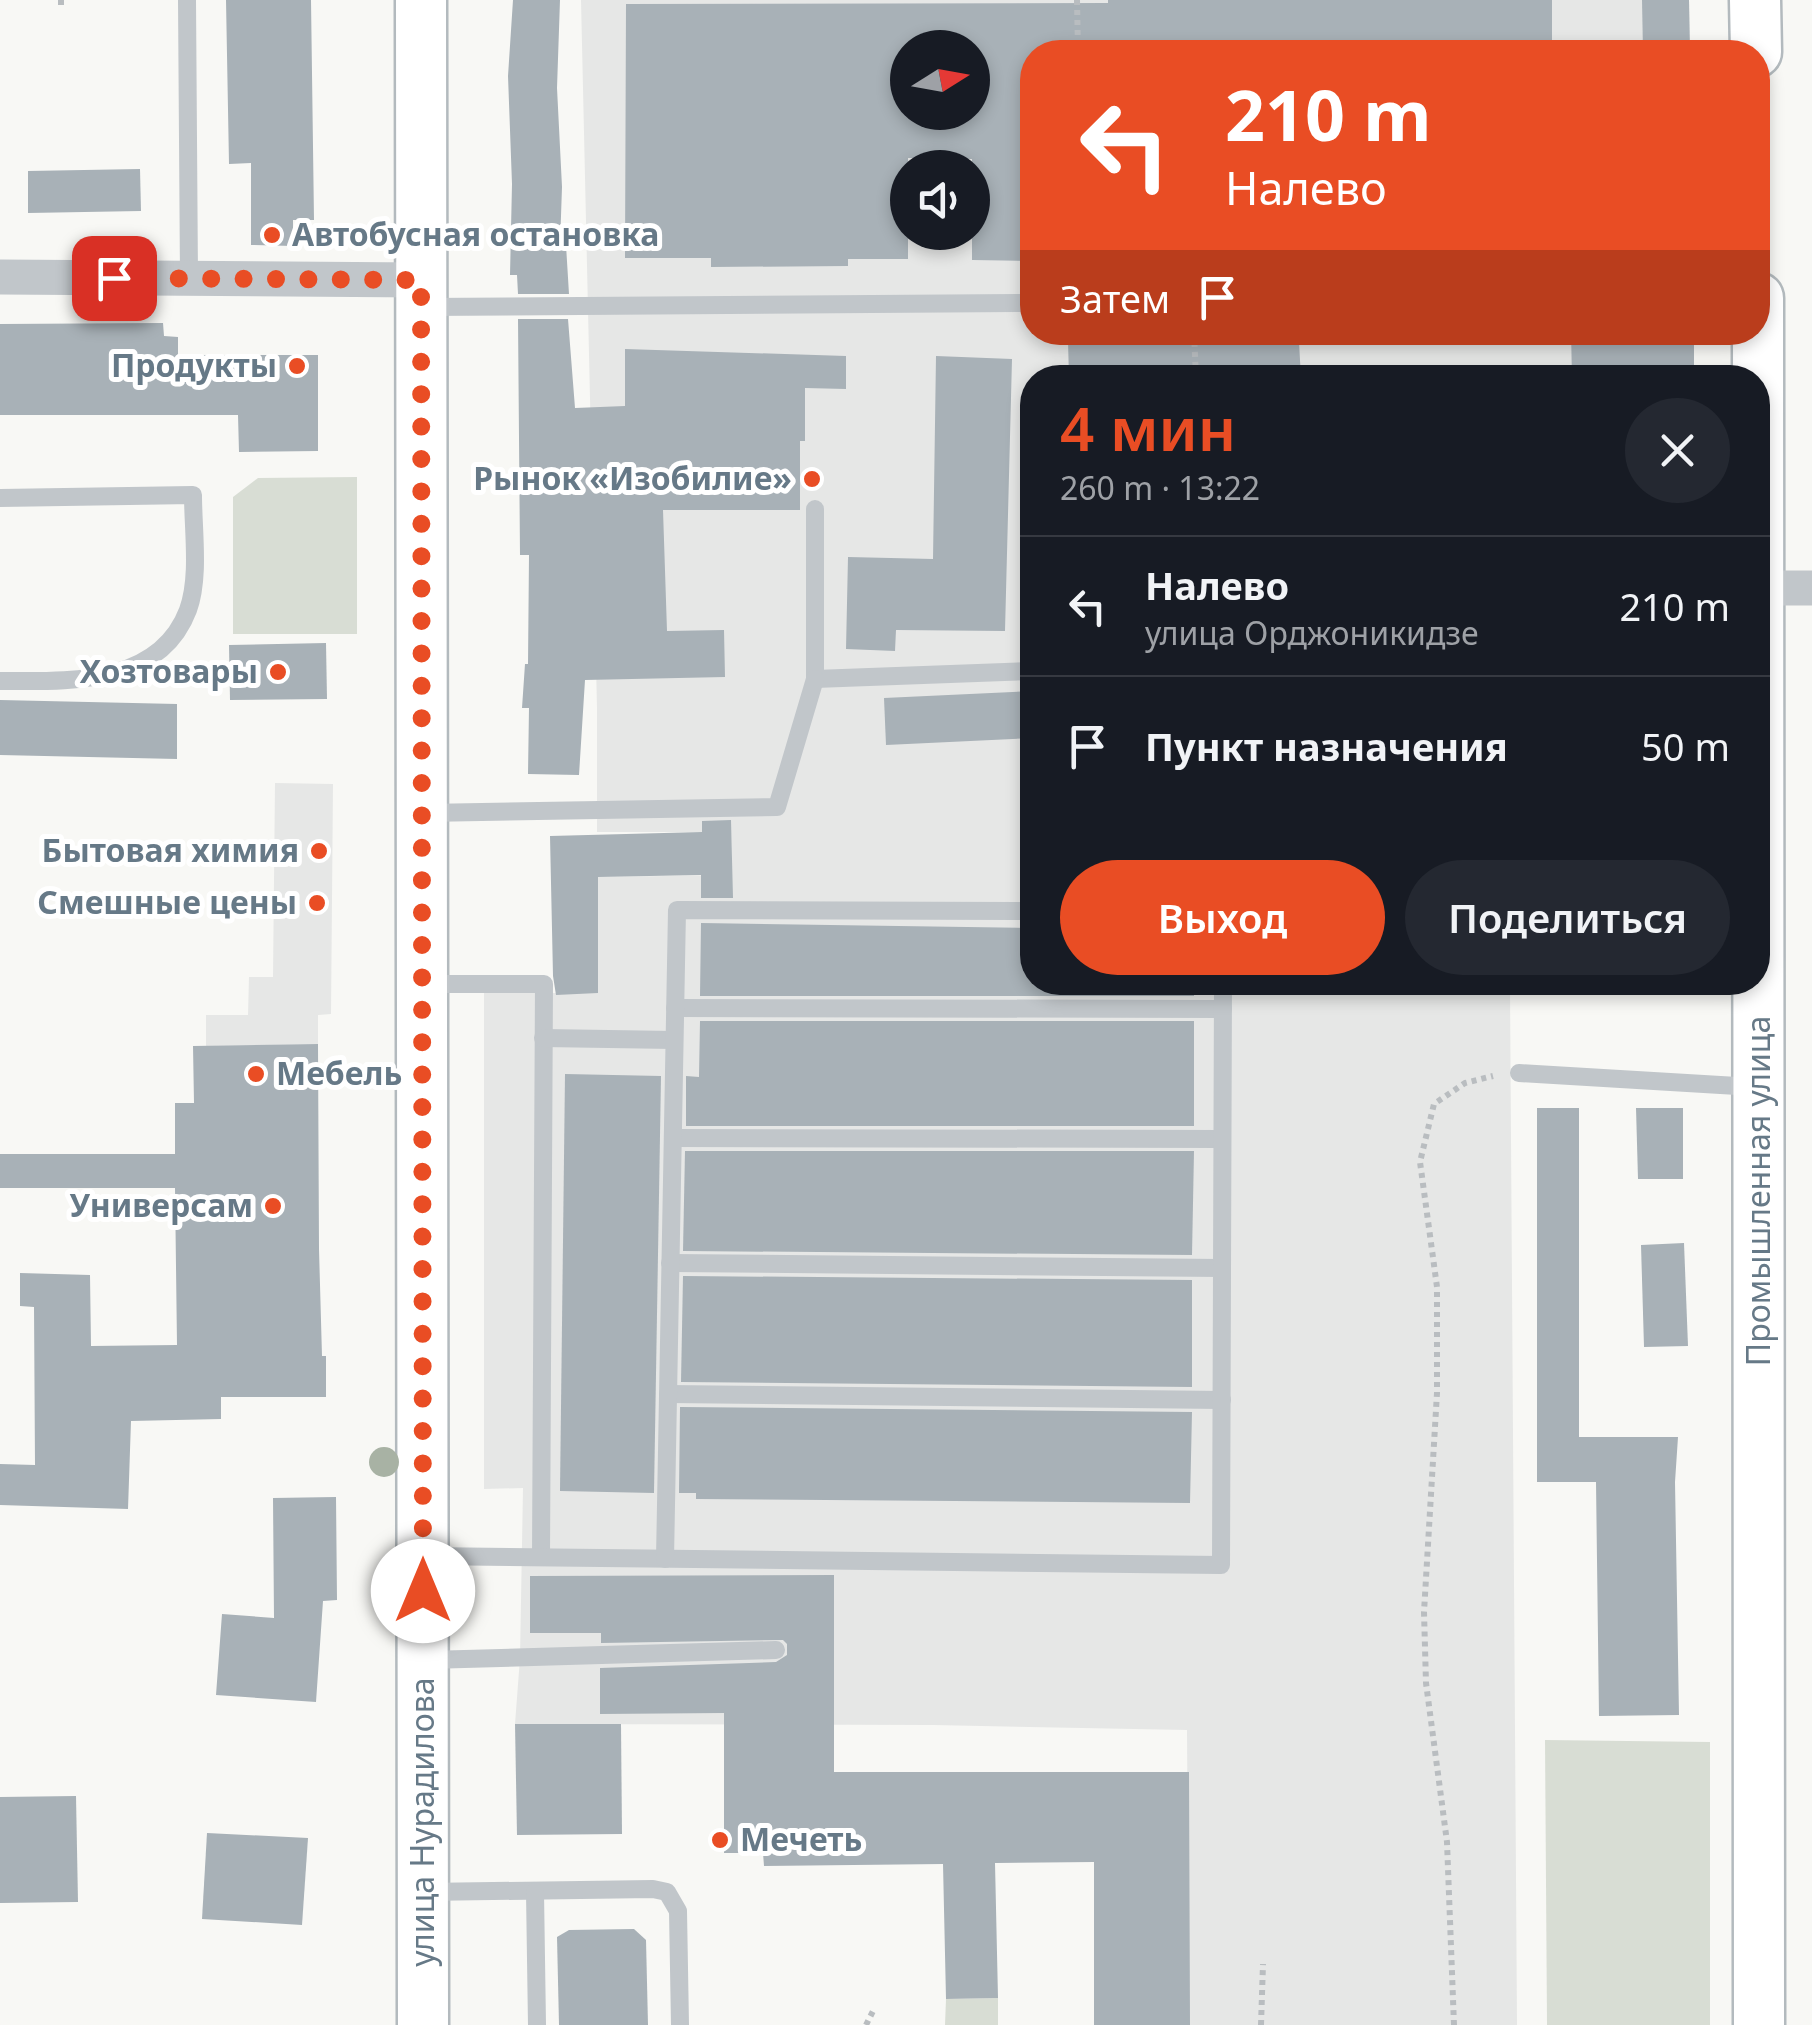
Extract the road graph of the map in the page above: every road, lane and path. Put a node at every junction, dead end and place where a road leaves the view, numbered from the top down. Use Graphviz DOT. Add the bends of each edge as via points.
graph roads {
  1 [pos="187,0"];
  2 [pos="421,0"];
  3 [pos="1077,0"];
  4 [pos="1756,0"];
  5 [pos="1078,40"];
  6 [pos="1756,40"];
  7 [pos="0,277"];
  8 [pos="189,278"];
  9 [pos="421,293"];
  10 [pos="1020,303"];
  11 [pos="0,498"];
  12 [pos="815,509"];
  13 [pos="1770,588"];
  14 [pos="1812,588"];
  15 [pos="1020,671"];
  16 [pos="815,679"];
  17 [pos="0,681"];
  18 [pos="422,813"];
  19 [pos="1020,911"];
  20 [pos="422,984"];
  21 [pos="1223,995"];
  22 [pos="1760,995"];
  23 [pos="675,1008"];
  24 [pos="1222,1009"];
  25 [pos="544,1038"];
  26 [pos="674,1040"];
  27 [pos="1519,1073"];
  28 [pos="1760,1087"];
  29 [pos="672,1138"];
  30 [pos="1222,1139"];
  31 [pos="670,1263"];
  32 [pos="1222,1268"];
  33 [pos="668,1394"];
  34 [pos="1222,1400"];
  35 [pos="423,1556"];
  36 [pos="541,1557"];
  37 [pos="664,1558"];
  38 [pos="776,1650"];
  39 [pos="422,1660"];
  40 [pos="423,1892"];
  41 [pos="535,1892"];
  42 [pos="1263,1964"];
  43 [pos="874,2011"];
  44 [pos="423,2025"];
  45 [pos="537,2025"];
  46 [pos="680,2025"];
  47 [pos="866,2025"];
  48 [pos="1261,2025"];
  49 [pos="1454,2025"];
  50 [pos="1759,2025"];
  1 -- 8 [label="lane"];
  2 -- 9 [label="street, улица Нурадилова"];
  3 -- 5 [label="path"];
  4 -- 6 [label="street"];
  7 -- 8 [label="street"];
  8 -- 9 [label="street"];
  9 -- 10 [label="lane"];
  9 -- 18 [label="street, улица Нурадилова"];
  11 -- 17 [label="lane" via="193,496 188,610 154,654 98,679"];
  12 -- 16 [label="lane"];
  13 -- 14 [label="street"];
  15 -- 16 [label="lane"];
  16 -- 18 [label="lane" via="777,807"];
  18 -- 20 [label="street, улица Нурадилова"];
  19 -- 23 [label="lane" via="677,910"];
  20 -- 25 [label="lane" via="544,984"];
  20 -- 35 [label="street, улица Нурадилова"];
  21 -- 24 [label="lane"];
  22 -- 28 [label="street, Промышленная улица"];
  23 -- 24 [label="lane"];
  23 -- 26 [label="lane"];
  24 -- 30 [label="lane"];
  25 -- 26 [label="lane"];
  25 -- 36 [label="lane"];
  26 -- 29 [label="lane"];
  27 -- 28 [label="lane"];
  27 -- 49 [label="path" via="1465,1084 1434,1104 1420,1162 1437,1287 1426,1683 1447,1842"];
  28 -- 50 [label="street, Промышленная улица"];
  29 -- 30 [label="lane"];
  29 -- 31 [label="lane"];
  30 -- 32 [label="lane"];
  31 -- 32 [label="lane"];
  31 -- 33 [label="lane"];
  32 -- 34 [label="lane"];
  33 -- 34 [label="lane"];
  33 -- 37 [label="lane"];
  34 -- 37 [label="lane" via="1221,1566"];
  35 -- 36 [label="lane"];
  35 -- 39 [label="street, улица Нурадилова"];
  36 -- 37 [label="lane"];
  38 -- 39 [label="lane"];
  39 -- 40 [label="street, улица Нурадилова"];
  40 -- 41 [label="lane"];
  40 -- 44 [label="street, улица Нурадилова"];
  41 -- 45 [label="lane"];
  41 -- 46 [label="lane" via="658,1889 671,1896 678,1916"];
  42 -- 48 [label="path"];
  43 -- 47 [label="path"];
}
